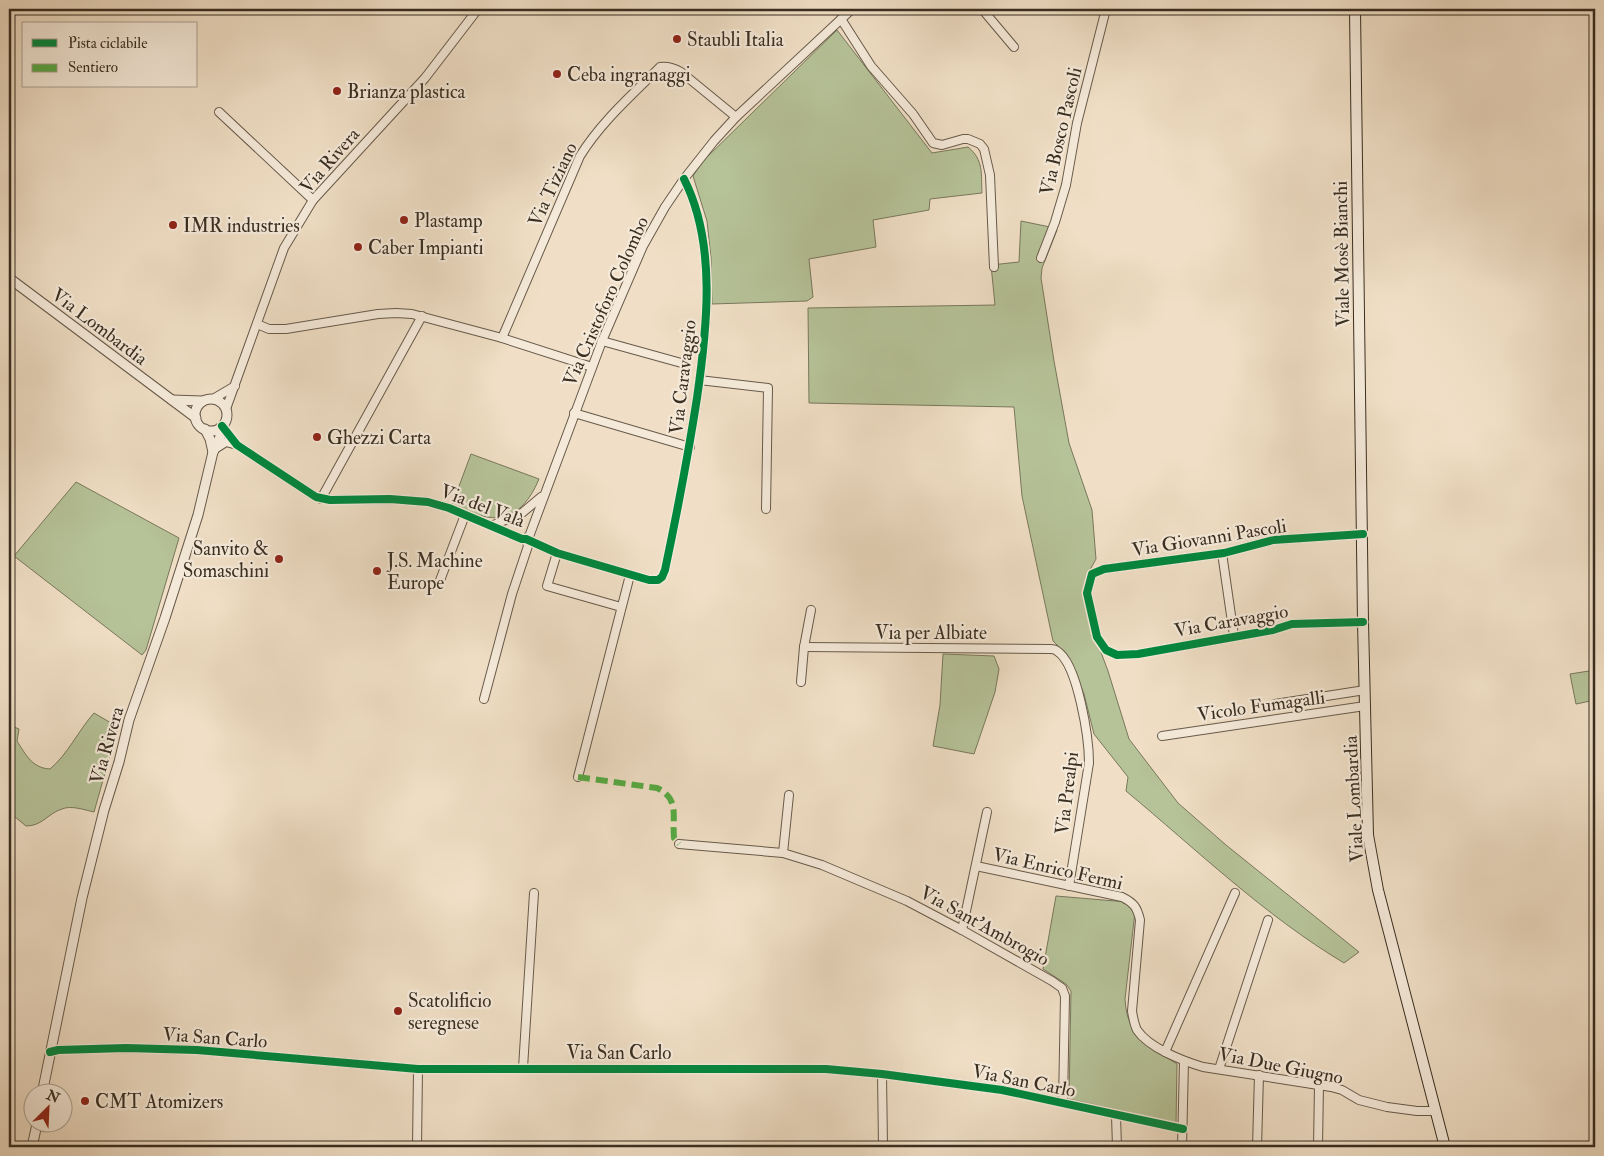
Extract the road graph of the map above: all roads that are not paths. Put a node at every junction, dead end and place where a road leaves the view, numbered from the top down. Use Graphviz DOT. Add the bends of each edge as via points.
graph roads {
  1 [pos="478,9"];
  2 [pos="852,9"];
  3 [pos="982,9"];
  4 [pos="1106,9"];
  5 [pos="1355,9"];
  6 [pos="841,19"];
  7 [pos="1014,47"];
  8 [pos="219,112"];
  9 [pos="736,117"];
  10 [pos="684,178"];
  11 [pos="312,200"];
  12 [pos="1041,258"];
  13 [pos="994,267"];
  14 [pos="9,278"];
  15 [pos="422,316"];
  16 [pos="257,324"];
  17 [pos="502,338"];
  18 [pos="602,341"];
  19 [pos="685,364"];
  20 [pos="592,367"];
  21 [pos="700,380"];
  22 [pos="235,386"];
  23 [pos="213,399"];
  24 [pos="172,400"];
  25 [pos="202,402"];
  26 [pos="226,410"];
  27 [pos="574,413"];
  28 [pos="196,418"];
  29 [pos="221,427"];
  30 [pos="205,429"];
  31 [pos="236,444"];
  32 [pos="690,447"];
  33 [pos="214,450"];
  34 [pos="543,496"];
  35 [pos="322,499"];
  36 [pos="1362,500"];
  37 [pos="766,509"];
  38 [pos="465,515"];
  39 [pos="491,526"];
  40 [pos="1362,534"];
  41 [pos="526,539"];
  42 [pos="557,553"];
  43 [pos="1222,553"];
  44 [pos="630,575"];
  45 [pos="660,579"];
  46 [pos="439,583"];
  47 [pos="621,607"];
  48 [pos="811,610"];
  49 [pos="1363,622"];
  50 [pos="1234,636"];
  51 [pos="804,647"];
  52 [pos="1057,650"];
  53 [pos="1106,650"];
  54 [pos="800,682"];
  55 [pos="1364,690"];
  56 [pos="484,699"];
  57 [pos="1275,704"];
  58 [pos="1366,706"];
  59 [pos="1162,736"];
  60 [pos="578,777"];
  61 [pos="789,795"];
  62 [pos="987,812"];
  63 [pos="680,844"];
  64 [pos="783,853"];
  65 [pos="976,866"];
  66 [pos="1069,886"];
  67 [pos="534,893"];
  68 [pos="1234,893"];
  69 [pos="1268,920"];
  70 [pos="962,930"];
  71 [pos="1133,1021"];
  72 [pos="50,1052"];
  73 [pos="1165,1052"];
  74 [pos="1184,1061"];
  75 [pos="523,1068"];
  76 [pos="418,1069"];
  77 [pos="1219,1069"];
  78 [pos="882,1074"];
  79 [pos="1259,1075"];
  80 [pos="44,1084"];
  81 [pos="1319,1084"];
  82 [pos="1063,1103"];
  83 [pos="1436,1111"];
  84 [pos="1116,1115"];
  85 [pos="1183,1129"];
  86 [pos="35,1134"];
  87 [pos="32,1147"];
  88 [pos="417,1147"];
  89 [pos="883,1147"];
  90 [pos="1117,1147"];
  91 [pos="1182,1147"];
  92 [pos="1257,1147"];
  93 [pos="1318,1147"];
  94 [pos="1445,1147"];
  1 -- 11 [label="street, Via Rivera" via="425,78"];
  2 -- 6 [label="street, Via Cristoforo Colombo"];
  3 -- 7 [label="street"];
  4 -- 12 [label="street, Via Bosco Pascoli" via="1077,123 1066,185"];
  5 -- 36 [label="main road, Viale Mosè Bianchi"];
  6 -- 9 [label="street, Via Cristoforo Colombo"];
  6 -- 13 [label="street" via="871,66 913,114 933,143 942,145 963,139 980,144 986,156 992,195"];
  8 -- 11 [label="street"];
  9 -- 10 [label="street, Via Cristoforo Colombo"];
  9 -- 17 [label="street, Via Tiziano" via="681,72 660,67 618,109 580,156"];
  10 -- 18 [label="street, Via Cristoforo Colombo" via="643,246"];
  10 -- 21 [label="street, Via Caravaggio" via="699,224 706,269 707,315"];
  11 -- 16 [label="street, Via Rivera" via="284,248"];
  14 -- 24 [label="street, Via Lombardia"];
  15 -- 16 [label="street" via="388,313 286,329 269,329"];
  15 -- 17 [label="street"];
  15 -- 35 [label="street"];
  16 -- 22 [label="street, Via Rivera"];
  17 -- 20 [label="street"];
  18 -- 19 [label="street"];
  18 -- 20 [label="street, Via Cristoforo Colombo"];
  20 -- 27 [label="street, Via Cristoforo Colombo"];
  21 -- 32 [label="street, Via Caravaggio"];
  21 -- 37 [label="street" via="768,388"];
  22 -- 23 [label="street"];
  22 -- 26 [label="street, Via Rivera"];
  23 -- 25 [label="street"];
  23 -- 26 [label="street" via="221,402"];
  24 -- 25 [label="street"];
  24 -- 28 [label="street, Via Lombardia"];
  25 -- 28 [label="street" via="196,409"];
  26 -- 29 [label="street"];
  27 -- 32 [label="street"];
  27 -- 34 [label="street, Via Cristoforo Colombo"];
  28 -- 30 [label="street"];
  29 -- 30 [label="street"];
  29 -- 31 [label="street, Via del Valà"];
  29 -- 33 [label="street, Via Rivera"];
  30 -- 33 [label="street"];
  31 -- 33 [label="street" via="226,442"];
  31 -- 35 [label="street, Via del Valà"];
  32 -- 45 [label="street, Via Caravaggio" via="665,570"];
  33 -- 72 [label="street, Via Rivera" via="198,515 129,720 104,810"];
  34 -- 39 [label="street" via="522,513"];
  34 -- 41 [label="street, Via Cristoforo Colombo"];
  35 -- 38 [label="street, Via del Valà" via="419,500"];
  36 -- 40 [label="main road, Viale Lombardia"];
  38 -- 39 [label="street, Via del Valà"];
  38 -- 46 [label="street"];
  39 -- 41 [label="street, Via del Valà"];
  40 -- 43 [label="street, Via Giovanni Pascoli" via="1273,540"];
  40 -- 49 [label="main road, Viale Lombardia"];
  41 -- 42 [label="street, Via del Valà"];
  41 -- 56 [label="street" via="528,546"];
  42 -- 44 [label="street, Via del Valà"];
  42 -- 47 [label="street" via="547,586"];
  43 -- 50 [label="street"];
  43 -- 53 [label="street, Via Giovanni Pascoli" via="1104,569 1092,574 1087,593 1097,637"];
  44 -- 45 [label="street, Via del Valà" via="654,581"];
  44 -- 47 [label="street"];
  47 -- 60 [label="street"];
  48 -- 51 [label="street"];
  49 -- 50 [label="street, Via Caravaggio" via="1292,624"];
  49 -- 55 [label="main road, Viale Lombardia"];
  50 -- 53 [label="street, Via Caravaggio" via="1138,654 1117,655"];
  51 -- 52 [label="street, Via per Albiate"];
  51 -- 54 [label="street"];
  52 -- 66 [label="street, Via Prealpi" via="1080,695 1089,750"];
  55 -- 57 [label="street"];
  55 -- 58 [label="main road, Viale Lombardia"];
  58 -- 59 [label="street, Vicolo Fumagalli"];
  58 -- 83 [label="main road, Viale Lombardia" via="1366,802 1370,851"];
  61 -- 64 [label="street"];
  62 -- 65 [label="street"];
  63 -- 64 [label="street"];
  64 -- 70 [label="street, Via Sant'Ambrogio" via="859,880"];
  65 -- 66 [label="street, Via Enrico Fermi"];
  65 -- 70 [label="street"];
  66 -- 71 [label="street, Via Enrico Fermi" via="1122,897 1137,908 1140,920"];
  67 -- 75 [label="street"];
  68 -- 73 [label="street"];
  69 -- 77 [label="street"];
  70 -- 82 [label="street, Via Sant'Ambrogio" via="1062,988 1065,996"];
  71 -- 73 [label="street, Via Due Giugno" via="1144,1037"];
  72 -- 76 [label="street, Via San Carlo" via="126,1048 197,1050"];
  72 -- 80 [label="street, Via Rivera"];
  73 -- 74 [label="street, Via Due Giugno"];
  74 -- 77 [label="street, Via Due Giugno"];
  74 -- 85 [label="street"];
  75 -- 76 [label="street, Via San Carlo"];
  75 -- 78 [label="street, Via San Carlo" via="826,1069"];
  76 -- 88 [label="street"];
  77 -- 79 [label="street, Via Due Giugno"];
  78 -- 82 [label="street, Via San Carlo" via="1002,1090"];
  78 -- 89 [label="street"];
  79 -- 81 [label="street, Via Due Giugno"];
  79 -- 92 [label="street"];
  81 -- 83 [label="street, Via Due Giugno" via="1387,1107"];
  81 -- 93 [label="street"];
  82 -- 84 [label="street, Via San Carlo"];
  83 -- 94 [label="main road, Viale Lombardia"];
  84 -- 85 [label="street, Via San Carlo"];
  84 -- 90 [label="street"];
  85 -- 91 [label="street"];
  86 -- 87 [label="street"];
}
